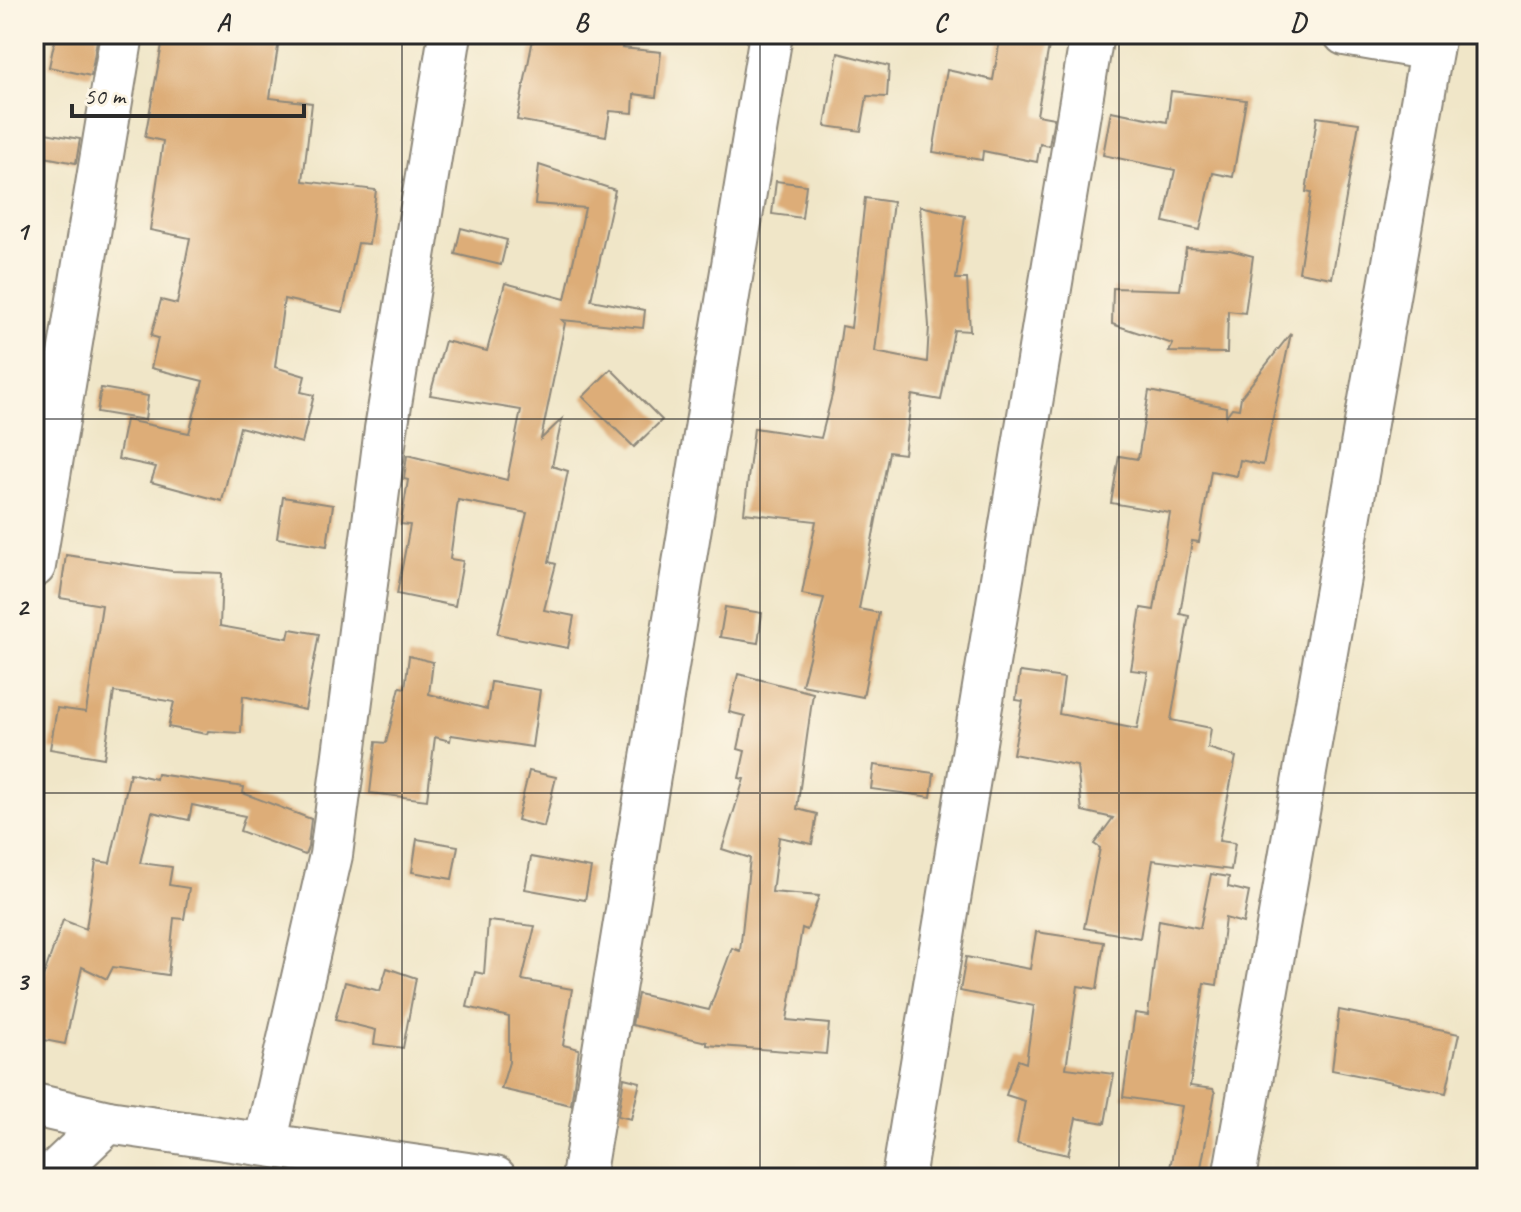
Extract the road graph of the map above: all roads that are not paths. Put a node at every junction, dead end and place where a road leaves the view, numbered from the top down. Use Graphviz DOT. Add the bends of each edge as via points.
graph roads {
  1 [pos="122,34"];
  2 [pos="450,34"];
  3 [pos="771,34"];
  4 [pos="1092,34"];
  5 [pos="1345,34"];
  6 [pos="1432,42"];
  7 [pos="34,566"];
  8 [pos="34,1105"];
  9 [pos="108,1122"];
  10 [pos="265,1144"];
  11 [pos="401,1172"];
  12 [pos="49,1178"];
  13 [pos="495,1178"];
  14 [pos="583,1178"];
  15 [pos="903,1178"];
  16 [pos="1234,1178"];
  1 -- 7 [label="street"];
  2 -- 10 [label="street" via="386,429 331,855"];
  3 -- 14 [label="street"];
  4 -- 15 [label="street"];
  5 -- 6 [label="street"];
  6 -- 16 [label="street"];
  8 -- 9 [label="street"];
  9 -- 10 [label="street"];
  9 -- 12 [label="street"];
  10 -- 11 [label="street"];
  11 -- 13 [label="street"];
}
